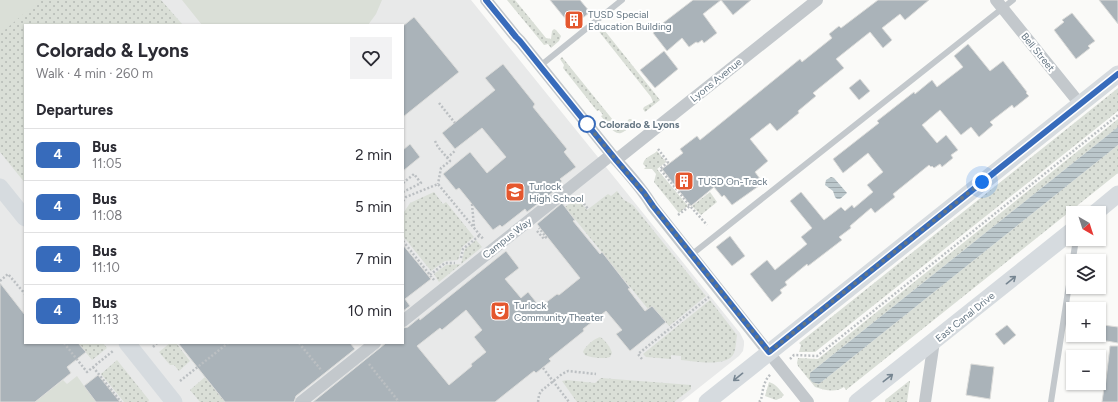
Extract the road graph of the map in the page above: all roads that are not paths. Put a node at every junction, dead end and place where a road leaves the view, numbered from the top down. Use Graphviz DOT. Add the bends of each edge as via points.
graph roads {
  1 [pos="486,0"];
  2 [pos="622,0"];
  3 [pos="817,0"];
  4 [pos="1012,0"];
  5 [pos="1000,4"];
  6 [pos="540,66"];
  7 [pos="1118,74"];
  8 [pos="1080,104"];
  9 [pos="614,158"];
  10 [pos="0,187"];
  11 [pos="1118,194"];
  12 [pos="1103,206"];
  13 [pos="24,217"];
  14 [pos="1066,236"];
  15 [pos="1075,246"];
  16 [pos="691,255"];
  17 [pos="404,320"];
  18 [pos="934,341"];
  19 [pos="374,344"];
  20 [pos="120,347"];
  21 [pos="769,352"];
  22 [pos="174,402"];
  23 [pos="301,402"];
  24 [pos="707,402"];
  25 [pos="808,402"];
  26 [pos="857,402"];
  27 [pos="925,402"];
  28 [pos="1051,402"];
  1 -- 6 [label="street"];
  2 -- 6 [label="lane"];
  3 -- 9 [label="street, Lyons Avenue"];
  4 -- 5 [label="lane"];
  5 -- 8 [label="street, Bell Street"];
  5 -- 16 [label="lane"];
  6 -- 9 [label="street"];
  7 -- 8 [label="main road"];
  8 -- 21 [label="main road"];
  9 -- 16 [label="street"];
  9 -- 17 [label="street, Campus Way"];
  10 -- 13 [label="main road"];
  11 -- 12 [label="main road"];
  18 -- 14 [label="main road, East Canal Drive, one-way"];
  15 -- 28 [label="lane"];
  16 -- 21 [label="street"];
  26 -- 18 [label="main road, East Canal Drive, one-way"];
  18 -- 27 [label="street"];
  19 -- 23 [label="street"];
  20 -- 22 [label="main road"];
  21 -- 24 [label="main road, one-way"];
  21 -- 25 [label="street"];
}
